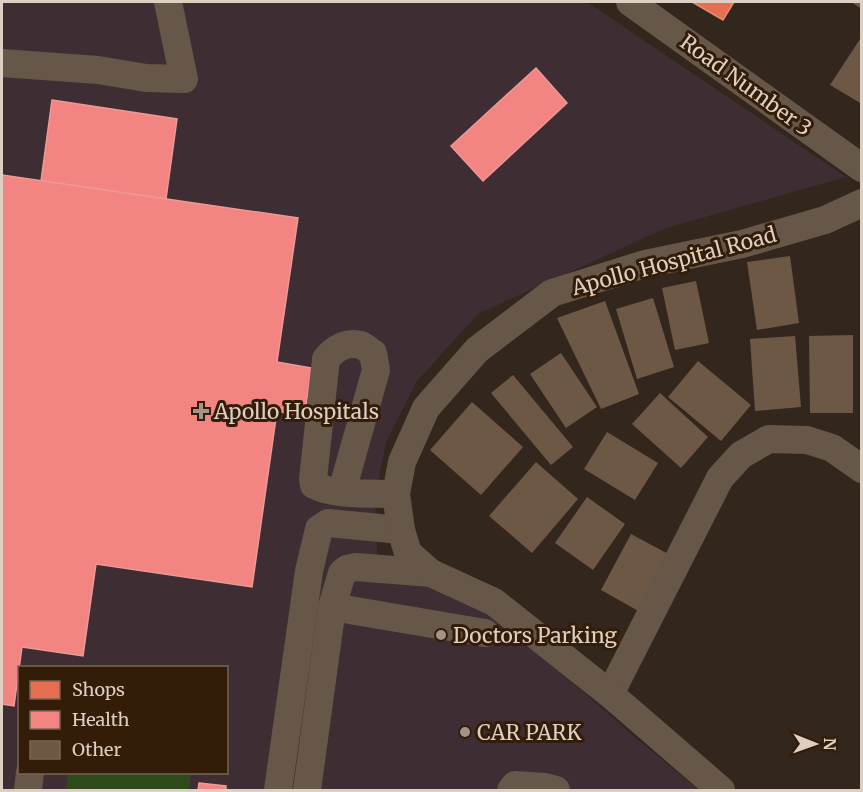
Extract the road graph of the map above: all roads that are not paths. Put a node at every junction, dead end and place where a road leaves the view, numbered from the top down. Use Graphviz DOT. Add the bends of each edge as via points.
graph roads {
  1 [pos="168,2"];
  2 [pos="630,2"];
  3 [pos="2,63"];
  4 [pos="861,168"];
  5 [pos="861,203"];
  6 [pos="861,469"];
  7 [pos="342,491"];
  8 [pos="396,494"];
  9 [pos="387,529"];
  10 [pos="430,573"];
  11 [pos="332,607"];
  12 [pos="485,633"];
  13 [pos="610,694"];
  14 [pos="30,774"];
  15 [pos="28,790"];
  16 [pos="278,790"];
  17 [pos="307,790"];
  18 [pos="511,790"];
  19 [pos="556,790"];
  20 [pos="721,790"];
  1 -- 3 [label="street" via="184,79"];
  2 -- 4 [label="street, Road Number 3"];
  5 -- 8 [label="street, Apollo Hospital Road" via="825,220 742,244 645,264 552,293 477,350 426,408 402,462"];
  6 -- 13 [label="street" via="832,448 807,440 769,439 741,455 720,478"];
  7 -- 8 [label="street"];
  8 -- 9 [label="street, Apollo Hospital Road"];
  9 -- 10 [label="street, Apollo Hospital Road"];
  9 -- 16 [label="street" via="328,523 319,529 309,571"];
  10 -- 11 [label="street" via="347,569 342,573"];
  10 -- 13 [label="street, Apollo Hospital Road" via="494,602"];
  11 -- 12 [label="street"];
  11 -- 17 [label="street"];
  13 -- 20 [label="street, Apollo Hospital Road"];
  14 -- 15 [label="street"];
  18 -- 19 [label="street" via="515,785"];
}
